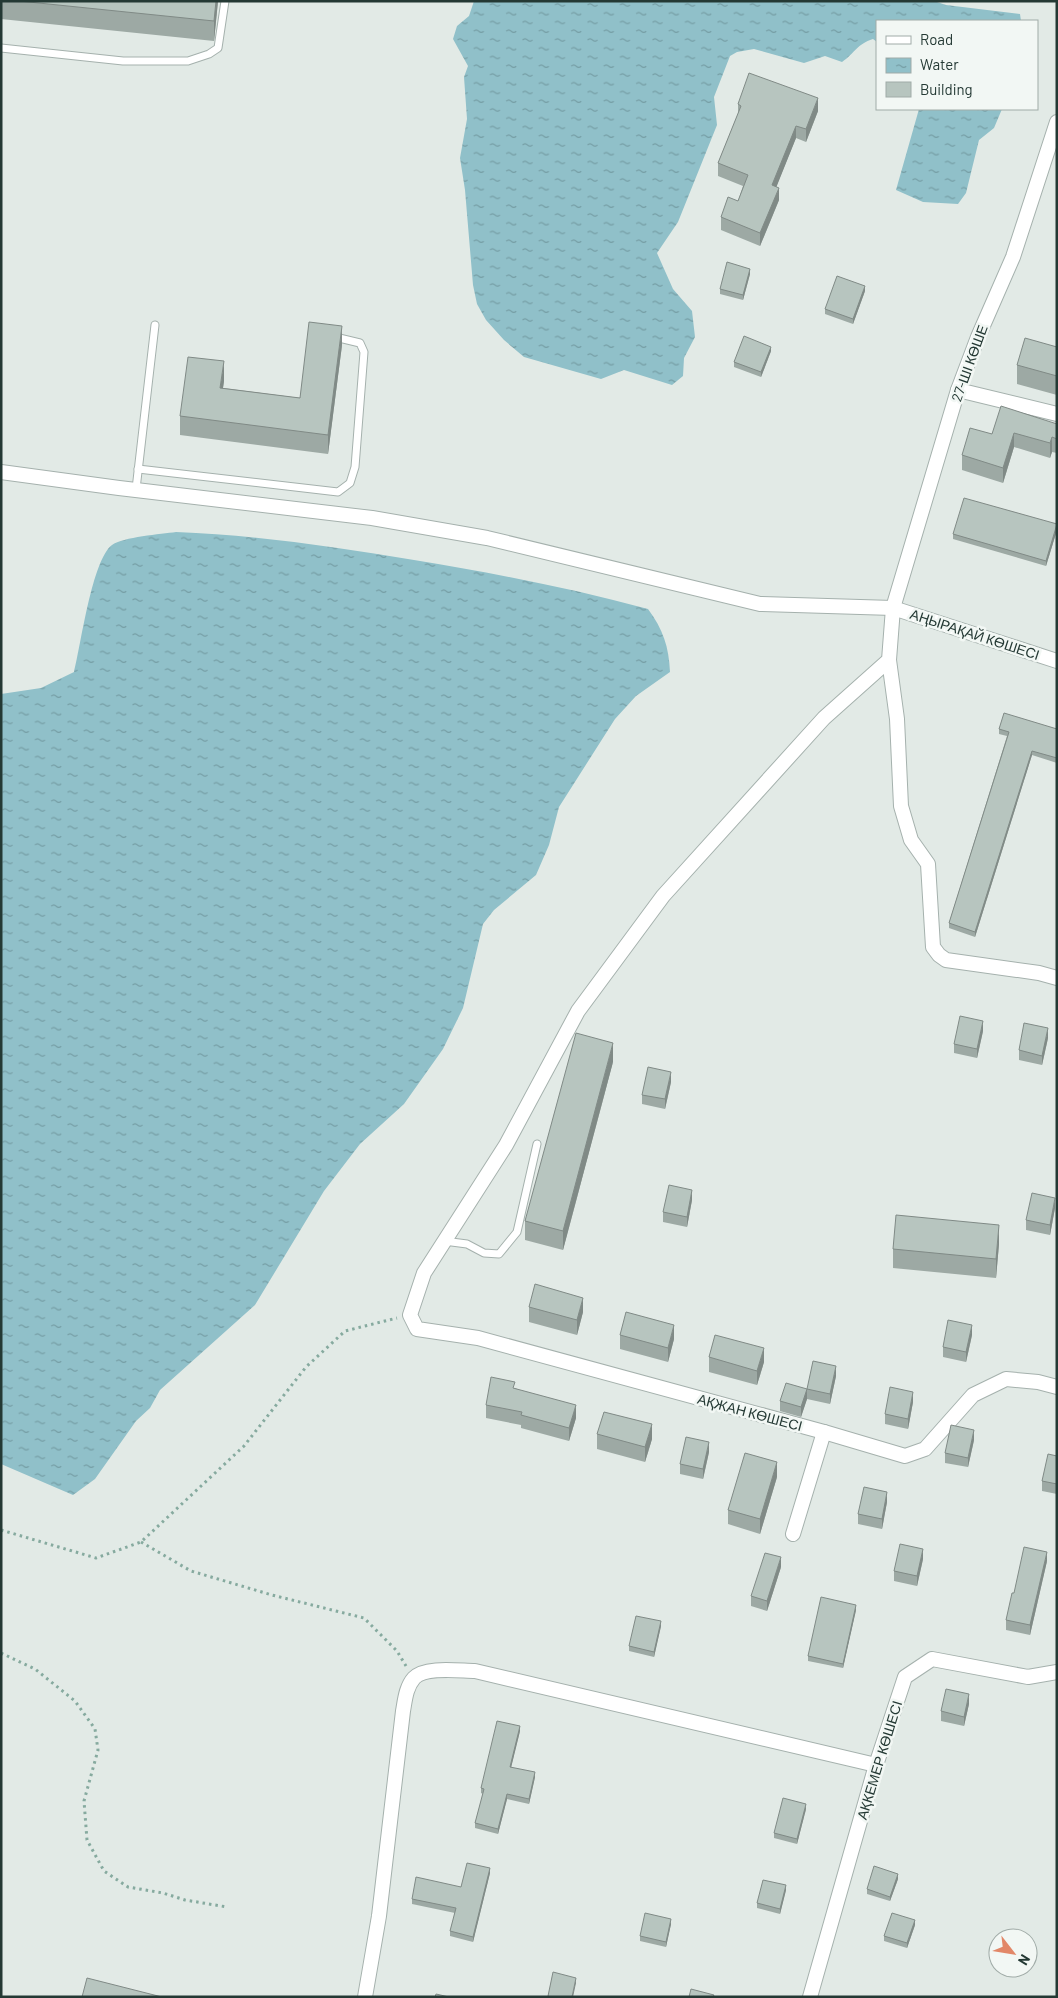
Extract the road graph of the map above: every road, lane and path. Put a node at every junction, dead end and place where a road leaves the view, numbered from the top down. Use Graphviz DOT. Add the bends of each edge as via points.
graph roads {
  1 [pos="225,1"];
  2 [pos="1,48"];
  3 [pos="1057,122"];
  4 [pos="155,325"];
  5 [pos="327,336"];
  6 [pos="958,390"];
  7 [pos="1057,414"];
  8 [pos="138,469"];
  9 [pos="1,472"];
  10 [pos="136,489"];
  11 [pos="894,608"];
  12 [pos="889,660"];
  13 [pos="1057,661"];
  14 [pos="1057,978"];
  15 [pos="537,1144"];
  16 [pos="444,1241"];
  17 [pos="410,1315"];
  18 [pos="1057,1387"];
  19 [pos="824,1432"];
  20 [pos="1,1530"];
  21 [pos="793,1534"];
  22 [pos="141,1542"];
  23 [pos="1,1653"];
  24 [pos="1057,1672"];
  25 [pos="415,1677"];
  26 [pos="876,1765"];
  27 [pos="226,1907"];
  28 [pos="365,1997"];
  29 [pos="810,1997"];
  1 -- 2 [label="lane" via="218,48 188,61 124,61"];
  3 -- 6 [label="street, 27-ШІ КӨШЕ" via="1013,257"];
  4 -- 8 [label="lane"];
  5 -- 8 [label="lane" via="351,339 360,343 364,352 354,467 350,483 338,492"];
  6 -- 7 [label="street"];
  6 -- 11 [label="street, 27-ШІ КӨШЕ"];
  8 -- 10 [label="lane"];
  9 -- 10 [label="street, АҢЫРАҚАЙ КӨШЕСІ"];
  10 -- 11 [label="street, АҢЫРАҚАЙ КӨШЕСІ" via="372,518 478,536 760,604"];
  11 -- 12 [label="street, 27-ШІ КӨШЕ"];
  11 -- 13 [label="street, АҢЫРАҚАЙ КӨШЕСІ"];
  12 -- 14 [label="street, 27-ШІ КӨШЕ" via="897,719 901,806 911,840 928,864 932,947 946,960"];
  12 -- 16 [label="street" via="824,718 663,896 578,1011 506,1145"];
  15 -- 16 [label="lane" via="517,1232 506,1248 499,1254 484,1253 467,1244"];
  16 -- 17 [label="street" via="424,1273"];
  17 -- 19 [label="street, АҚЖАН КӨШЕСІ" via="417,1329 478,1338"];
  17 -- 22 [label="path" via="345,1331 306,1367 244,1446"];
  18 -- 19 [label="street, АҚЖАН КӨШЕСІ" via="1006,1379 973,1396 925,1449 905,1456"];
  19 -- 21 [label="street"];
  20 -- 22 [label="path" via="96,1558"];
  22 -- 25 [label="path" via="191,1571 364,1618 397,1651"];
  23 -- 27 [label="path" via="34,1669 75,1701 96,1729 98,1750 84,1801 87,1840 104,1872 128,1887"];
  24 -- 26 [label="street, АҚКЕМЕР КӨШЕСІ" via="1028,1677 932,1658 905,1678"];
  25 -- 26 [label="street" via="431,1670 475,1671"];
  25 -- 28 [label="street" via="406,1692 403,1711 379,1916"];
  26 -- 29 [label="street, АҚКЕМЕР КӨШЕСІ"];
}
